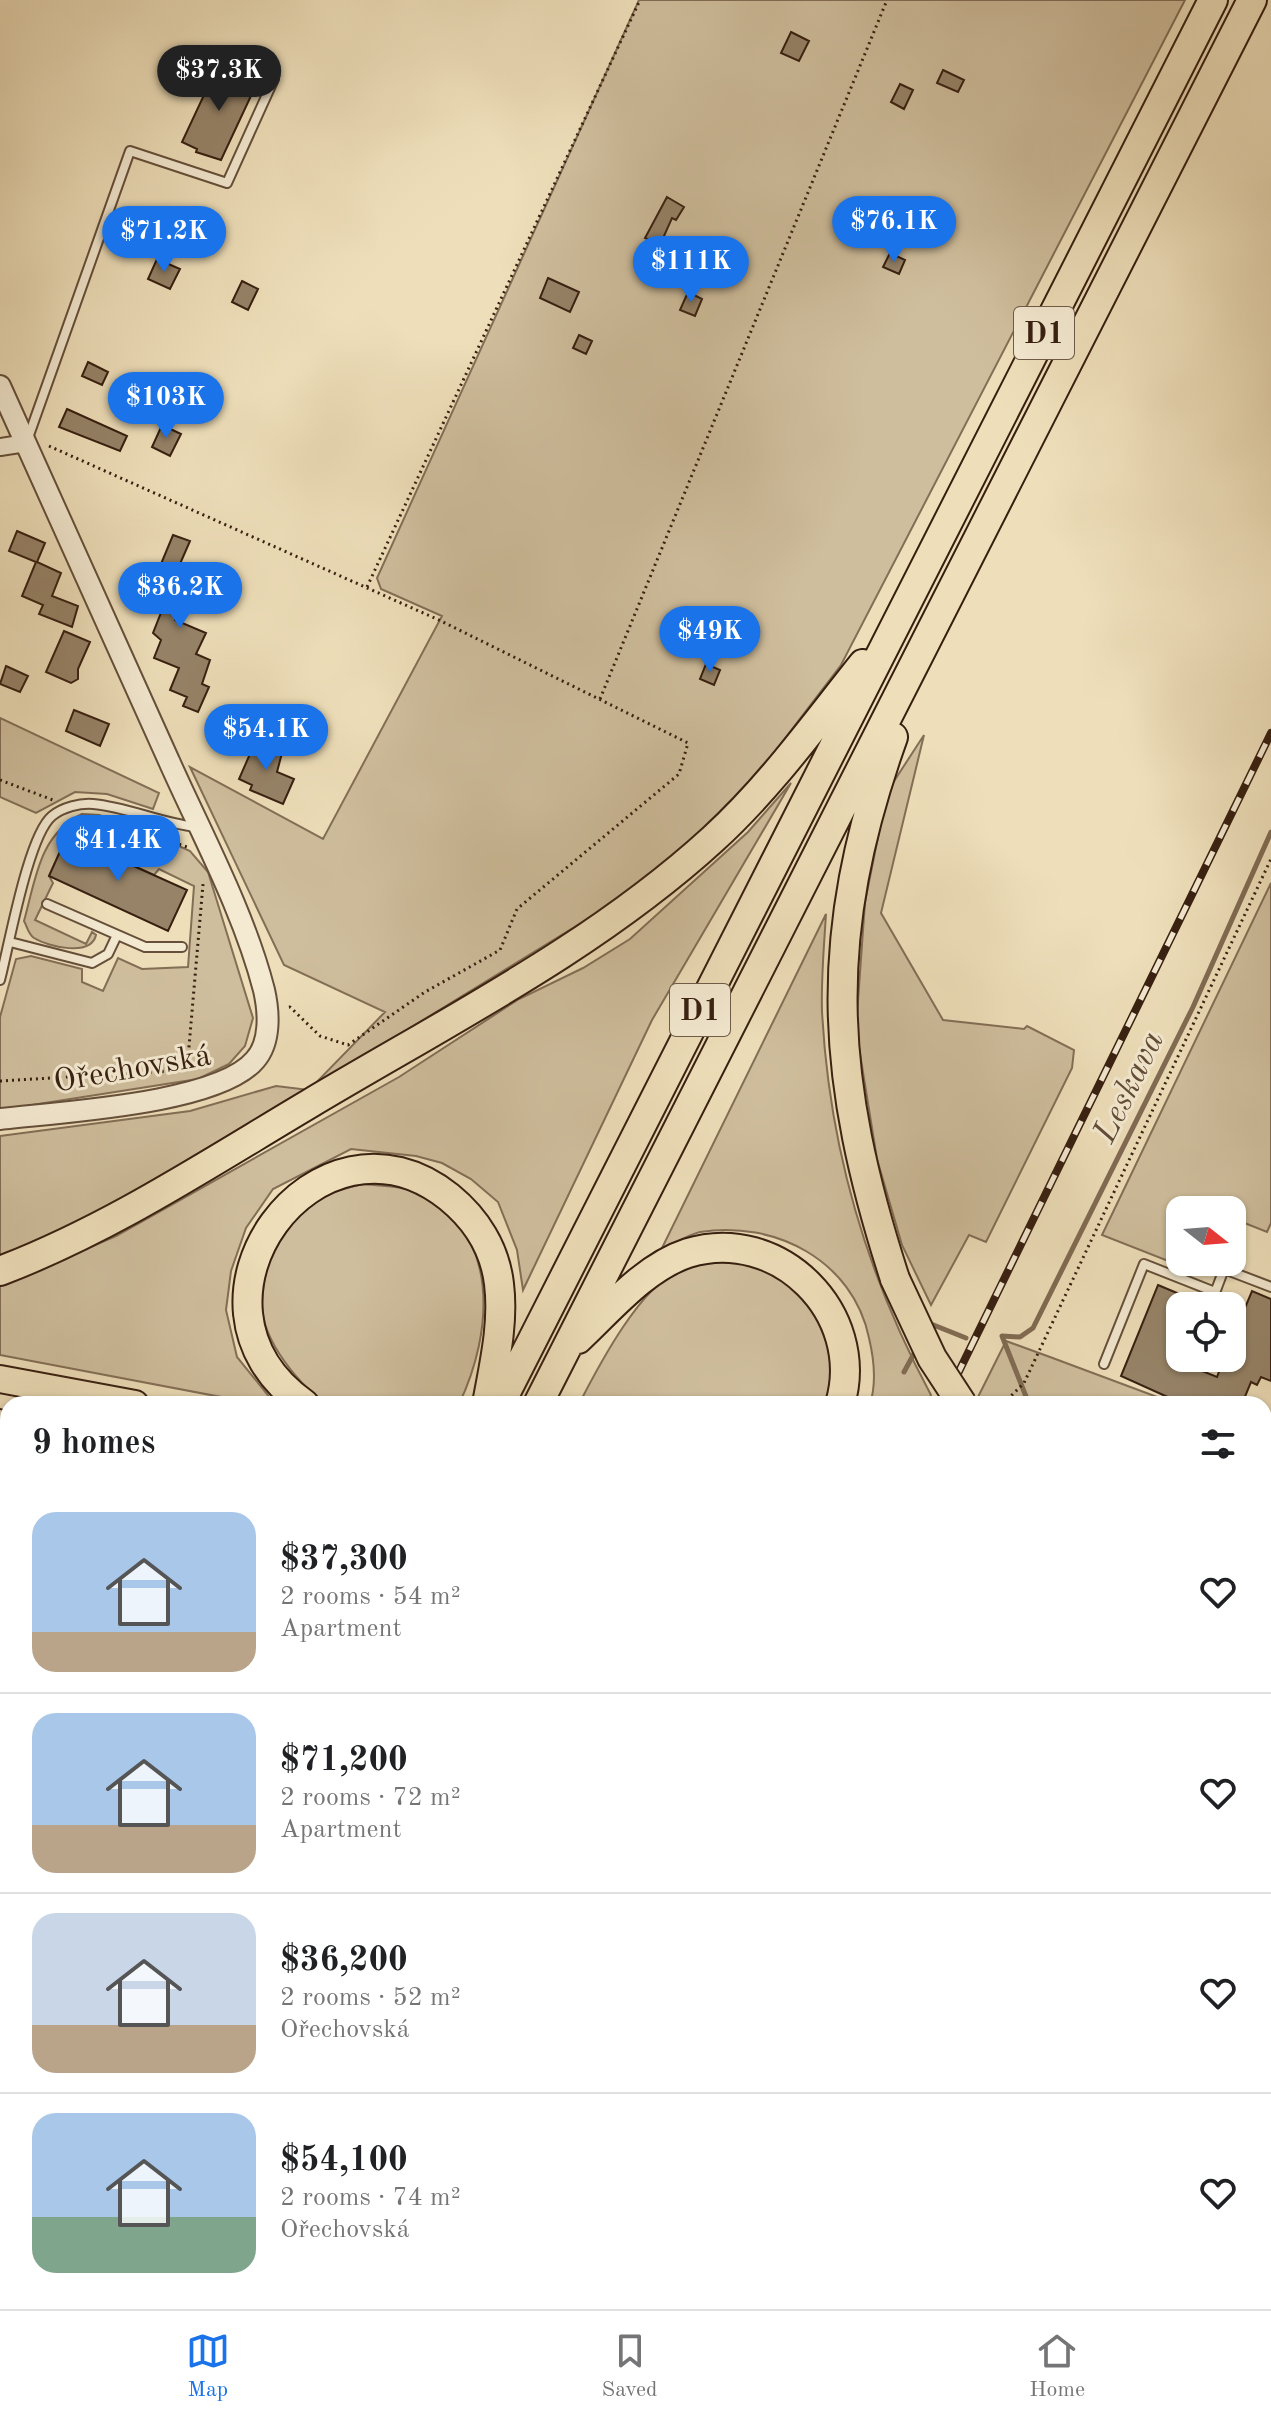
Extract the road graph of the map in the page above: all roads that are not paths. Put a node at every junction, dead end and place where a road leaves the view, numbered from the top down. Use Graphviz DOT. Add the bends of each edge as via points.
graph roads {
  1 [pos="1213,0"];
  2 [pos="1252,0"];
  3 [pos="274,79"];
  4 [pos="0,386"];
  5 [pos="26,443"];
  6 [pos="0,447"];
  7 [pos="901,616"];
  8 [pos="932,630"];
  9 [pos="198,827"];
  10 [pos="47,904"];
  11 [pos="117,935"];
  12 [pos="10,942"];
  13 [pos="182,947"];
  14 [pos="0,980"];
  15 [pos="0,1119"];
  16 [pos="0,1271"];
  17 [pos="1271,1287"];
  18 [pos="1215,1292"];
  19 [pos="565,1350"];
  20 [pos="1104,1364"];
  21 [pos="0,1379"];
  22 [pos="92,1396"];
  23 [pos="293,1396"];
  24 [pos="488,1396"];
  25 [pos="504,1396"];
  26 [pos="542,1396"];
  27 [pos="842,1396"];
  28 [pos="957,1396"];
  1 -- 7 [label="highway, D1"];
  2 -- 8 [label="highway, D1"];
  3 -- 5 [label="lane" via="227,183 130,151"];
  4 -- 5 [label="street, Ořechovská"];
  5 -- 6 [label="street"];
  5 -- 9 [label="street, Ořechovská"];
  7 -- 16 [label="highway" via="762,789 714,838 638,901 512,983 152,1197"];
  7 -- 25 [label="highway, D1"];
  8 -- 19 [label="highway, D1"];
  8 -- 28 [label="highway, bridge" via="886,758 851,889 842,1049 863,1175 895,1279 932,1358"];
  9 -- 12 [label="lane" via="90,804 52,816 36,839"];
  9 -- 15 [label="street, Ořechovská" via="254,961 267,1012 259,1055 225,1083 182,1094"];
  10 -- 11 [label="lane"];
  11 -- 12 [label="lane" via="108,954 92,963"];
  11 -- 13 [label="lane" via="145,947"];
  12 -- 14 [label="lane"];
  17 -- 18 [label="lane" via="1224,1269"];
  18 -- 20 [label="lane" via="1144,1264"];
  19 -- 26 [label="highway, D1"];
  19 -- 27 [label="highway" via="665,1263 703,1250 749,1251 799,1274 826,1304 844,1355"];
  21 -- 22 [label="highway"];
  23 -- 24 [label="highway" via="266,1366 253,1337 247,1291 252,1262 277,1216 304,1192 338,1176 374,1171 411,1177 444,1193 470,1217 488,1246 501,1301"];
}
